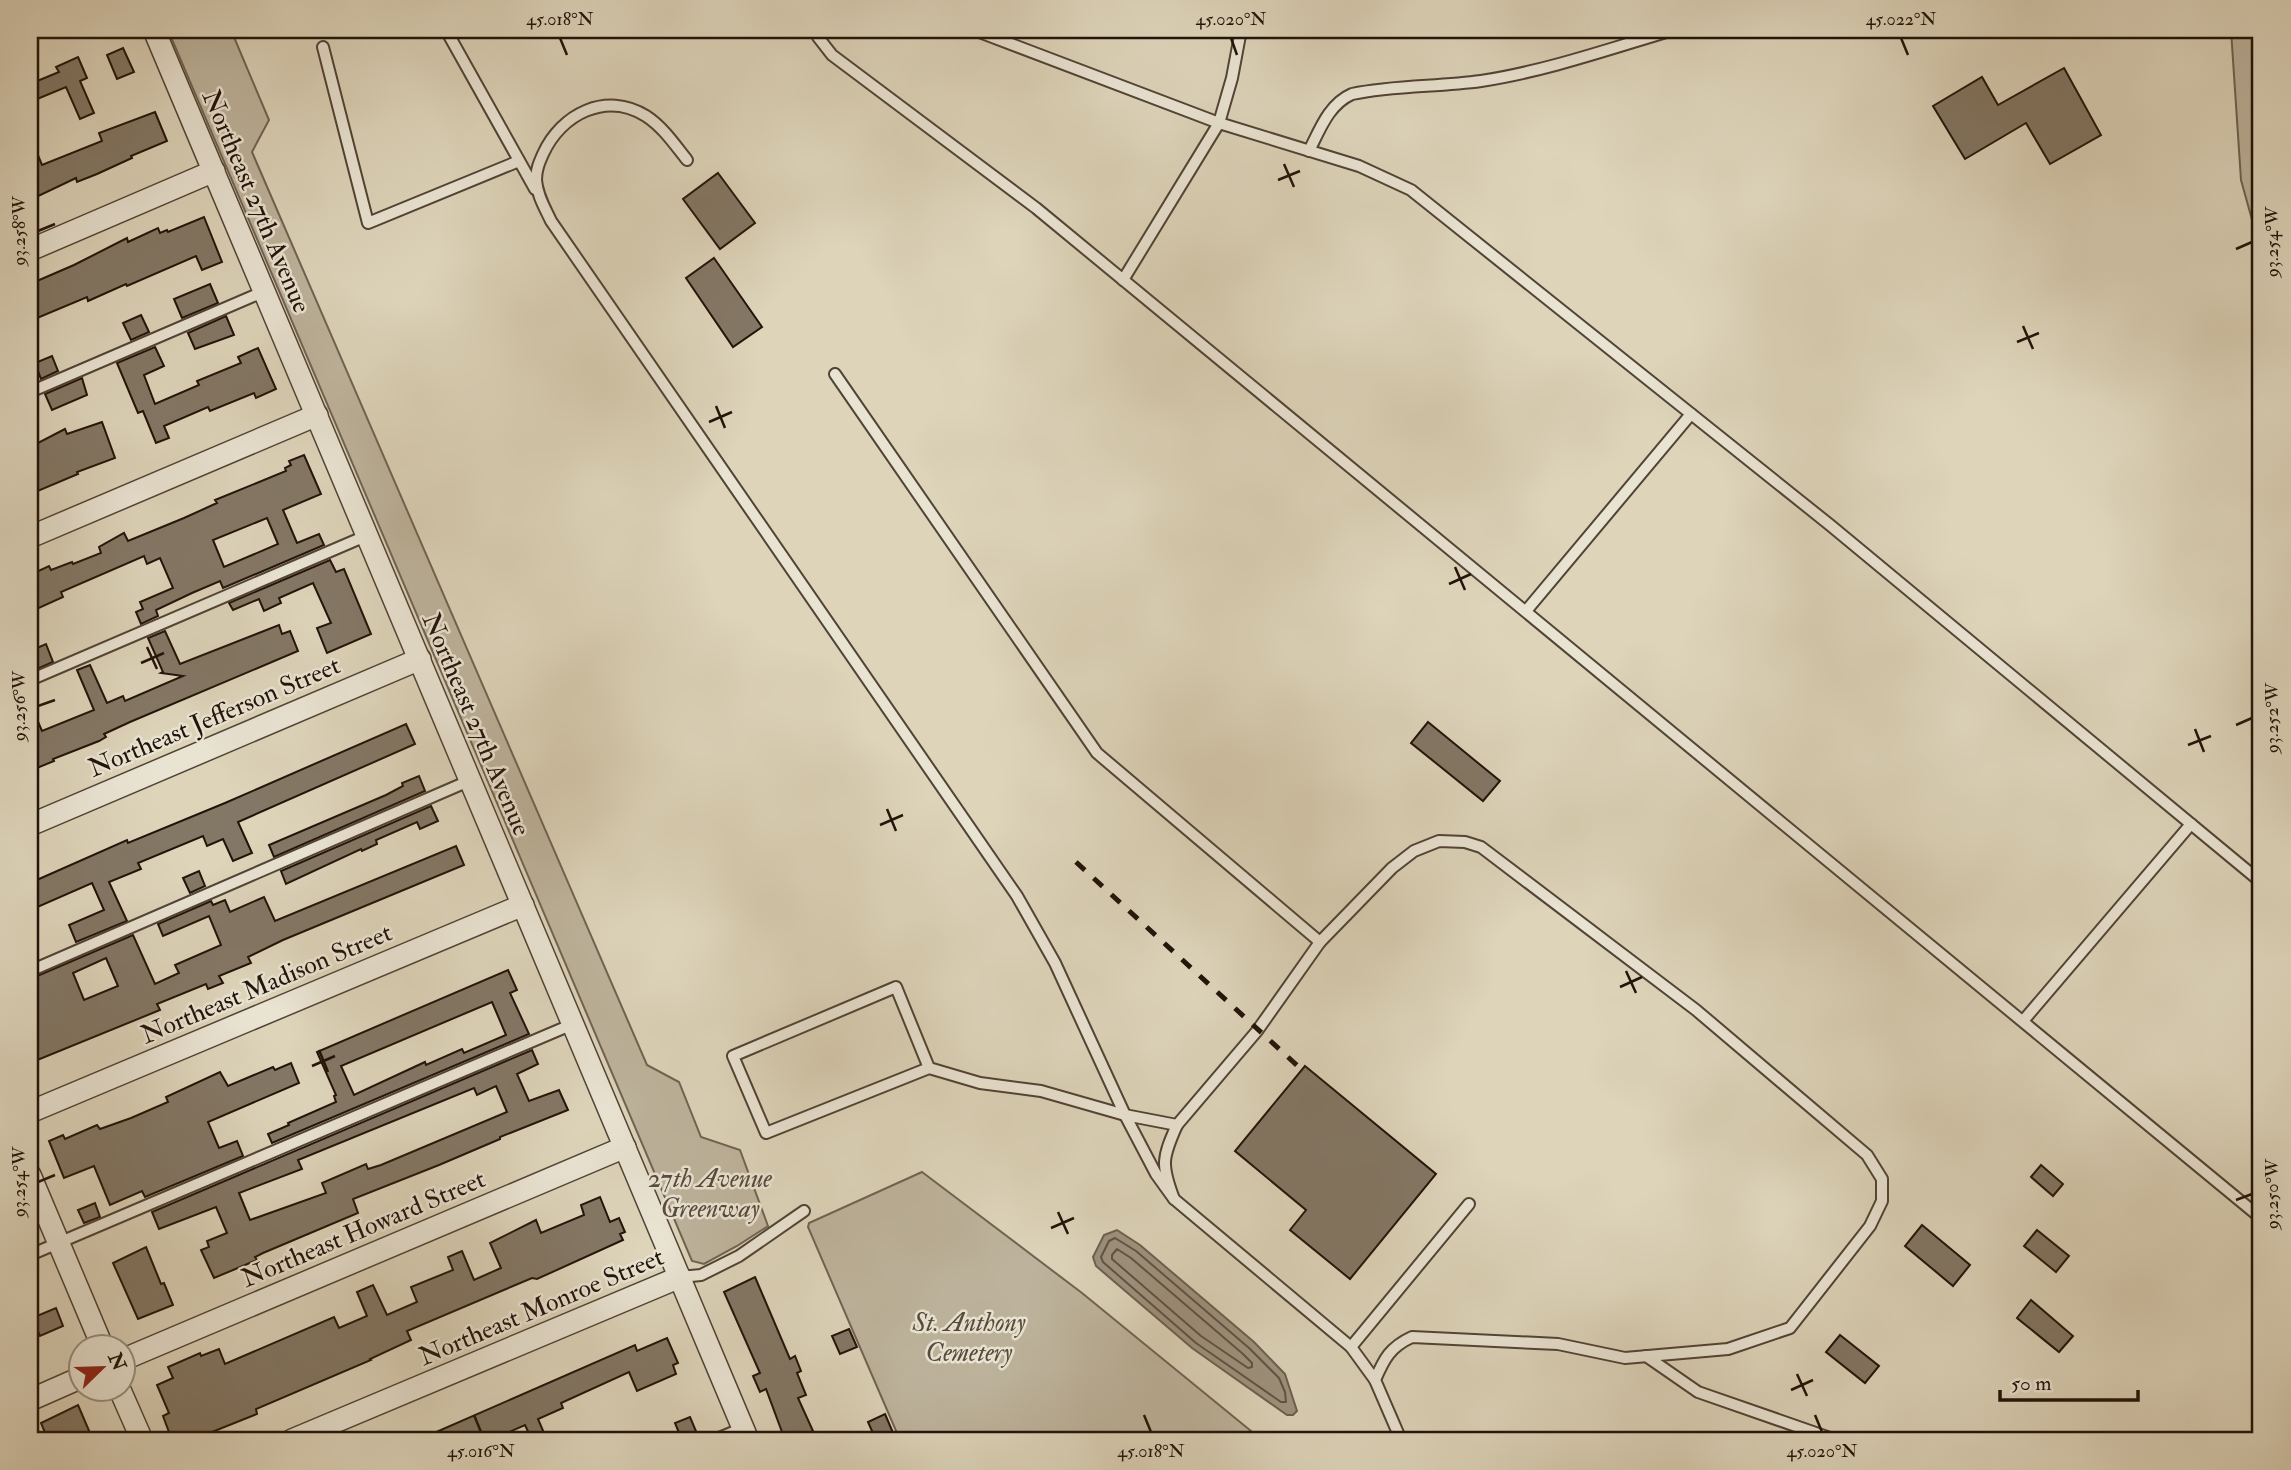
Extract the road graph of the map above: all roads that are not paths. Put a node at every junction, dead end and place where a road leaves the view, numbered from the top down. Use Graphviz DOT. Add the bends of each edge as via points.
graph roads {
  1 [pos="154,30"];
  2 [pos="446,30"];
  3 [pos="815,30"];
  4 [pos="974,30"];
  5 [pos="1241,30"];
  6 [pos="1673,30"];
  7 [pos="323,47"];
  8 [pos="1219,123"];
  9 [pos="1309,151"];
  10 [pos="687,160"];
  11 [pos="519,161"];
  12 [pos="214,172"];
  13 [pos="540,199"];
  14 [pos="30,250"];
  15 [pos="1123,280"];
  16 [pos="265,291"];
  17 [pos="835,374"];
  18 [pos="30,392"];
  19 [pos="1691,414"];
  20 [pos="317,415"];
  21 [pos="368,536"];
  22 [pos="30,537"];
  23 [pos="1526,611"];
  24 [pos="420,659"];
  25 [pos="30,680"];
  26 [pos="471,780"];
  27 [pos="2191,824"];
  28 [pos="30,825"];
  29 [pos="2261,882"];
  30 [pos="523,905"];
  31 [pos="1320,942"];
  32 [pos="30,971"];
  33 [pos="2023,1021"];
  34 [pos="573,1024"];
  35 [pos="929,1068"];
  36 [pos="30,1112"];
  37 [pos="1125,1115"];
  38 [pos="1177,1125"];
  39 [pos="625,1147"];
  40 [pos="30,1175"];
  41 [pos="1174,1199"];
  42 [pos="1469,1204"];
  43 [pos="804,1211"];
  44 [pos="2261,1217"];
  45 [pos="59,1242"];
  46 [pos="30,1255"];
  47 [pos="680,1277"];
  48 [pos="97,1334"];
  49 [pos="1351,1347"];
  50 [pos="136,1354"];
  51 [pos="1646,1356"];
  52 [pos="1375,1380"];
  53 [pos="66,1384"];
  54 [pos="30,1400"];
  55 [pos="126,1404"];
  56 [pos="746,1434"];
  57 [pos="142,1440"];
  58 [pos="292,1440"];
  59 [pos="714,1440"];
  60 [pos="1401,1440"];
  61 [pos="1836,1440"];
  1 -- 12 [label="street, Northeast 27th Avenue"];
  2 -- 11 [label="lane"];
  3 -- 15 [label="lane" via="832,55"];
  4 -- 8 [label="lane"];
  5 -- 8 [label="lane"];
  6 -- 9 [label="lane" via="1513,75 1352,94 1330,111"];
  7 -- 11 [label="lane" via="369,223"];
  8 -- 9 [label="lane"];
  8 -- 15 [label="lane"];
  9 -- 19 [label="lane" via="1359,166 1411,190"];
  10 -- 13 [label="lane" via="647,116 611,105 594,107 577,114 548,142 537,167"];
  11 -- 13 [label="lane"];
  12 -- 14 [label="street"];
  12 -- 16 [label="street, Northeast 27th Avenue"];
  13 -- 37 [label="lane" via="1017,897 1055,963"];
  15 -- 23 [label="lane"];
  16 -- 18 [label="lane"];
  16 -- 20 [label="street, Northeast 27th Avenue"];
  17 -- 31 [label="lane" via="1097,753"];
  19 -- 23 [label="lane"];
  19 -- 27 [label="lane"];
  20 -- 21 [label="street, Northeast 27th Avenue"];
  20 -- 22 [label="street"];
  21 -- 24 [label="street, Northeast 27th Avenue"];
  21 -- 25 [label="lane"];
  23 -- 33 [label="lane"];
  24 -- 26 [label="street, Northeast 27th Avenue"];
  24 -- 28 [label="street, Northeast Jefferson Street"];
  26 -- 30 [label="street, Northeast 27th Avenue"];
  26 -- 32 [label="lane"];
  27 -- 29 [label="lane"];
  27 -- 33 [label="lane"];
  30 -- 34 [label="street, Northeast 27th Avenue"];
  30 -- 36 [label="street, Northeast Madison Street"];
  31 -- 38 [label="lane" via="1257,1031"];
  31 -- 51 [label="lane" via="1413,851 1439,841 1481,847 1696,1010 1867,1155 1882,1179 1882,1201 1870,1226 1790,1328 1728,1349"];
  33 -- 44 [label="lane"];
  34 -- 39 [label="street, Northeast 27th Avenue"];
  34 -- 45 [label="lane"];
  35 -- 35 [label="lane" via="766,1133 733,1056 896,987"];
  35 -- 37 [label="lane" via="980,1083 1041,1091"];
  37 -- 38 [label="lane"];
  37 -- 41 [label="lane"];
  38 -- 41 [label="lane" via="1166,1148 1164,1172"];
  39 -- 47 [label="street, Northeast 27th Avenue"];
  39 -- 50 [label="street, Northeast Howard Street"];
  40 -- 45 [label="street"];
  41 -- 49 [label="lane"];
  42 -- 49 [label="lane"];
  43 -- 47 [label="lane, Northeast Monroe Street" via="739,1256 701,1275"];
  45 -- 46 [label="lane"];
  45 -- 48 [label="street"];
  47 -- 56 [label="street, Northeast 27th Avenue"];
  47 -- 58 [label="street, Northeast Monroe Street"];
  49 -- 52 [label="lane"];
  51 -- 52 [label="lane" via="1625,1358 1558,1344 1412,1337 1385,1356"];
  51 -- 61 [label="lane" via="1699,1392"];
  52 -- 60 [label="lane"];
  53 -- 54 [label="street"];
  55 -- 57 [label="street"];
  56 -- 59 [label="lane"];
}
